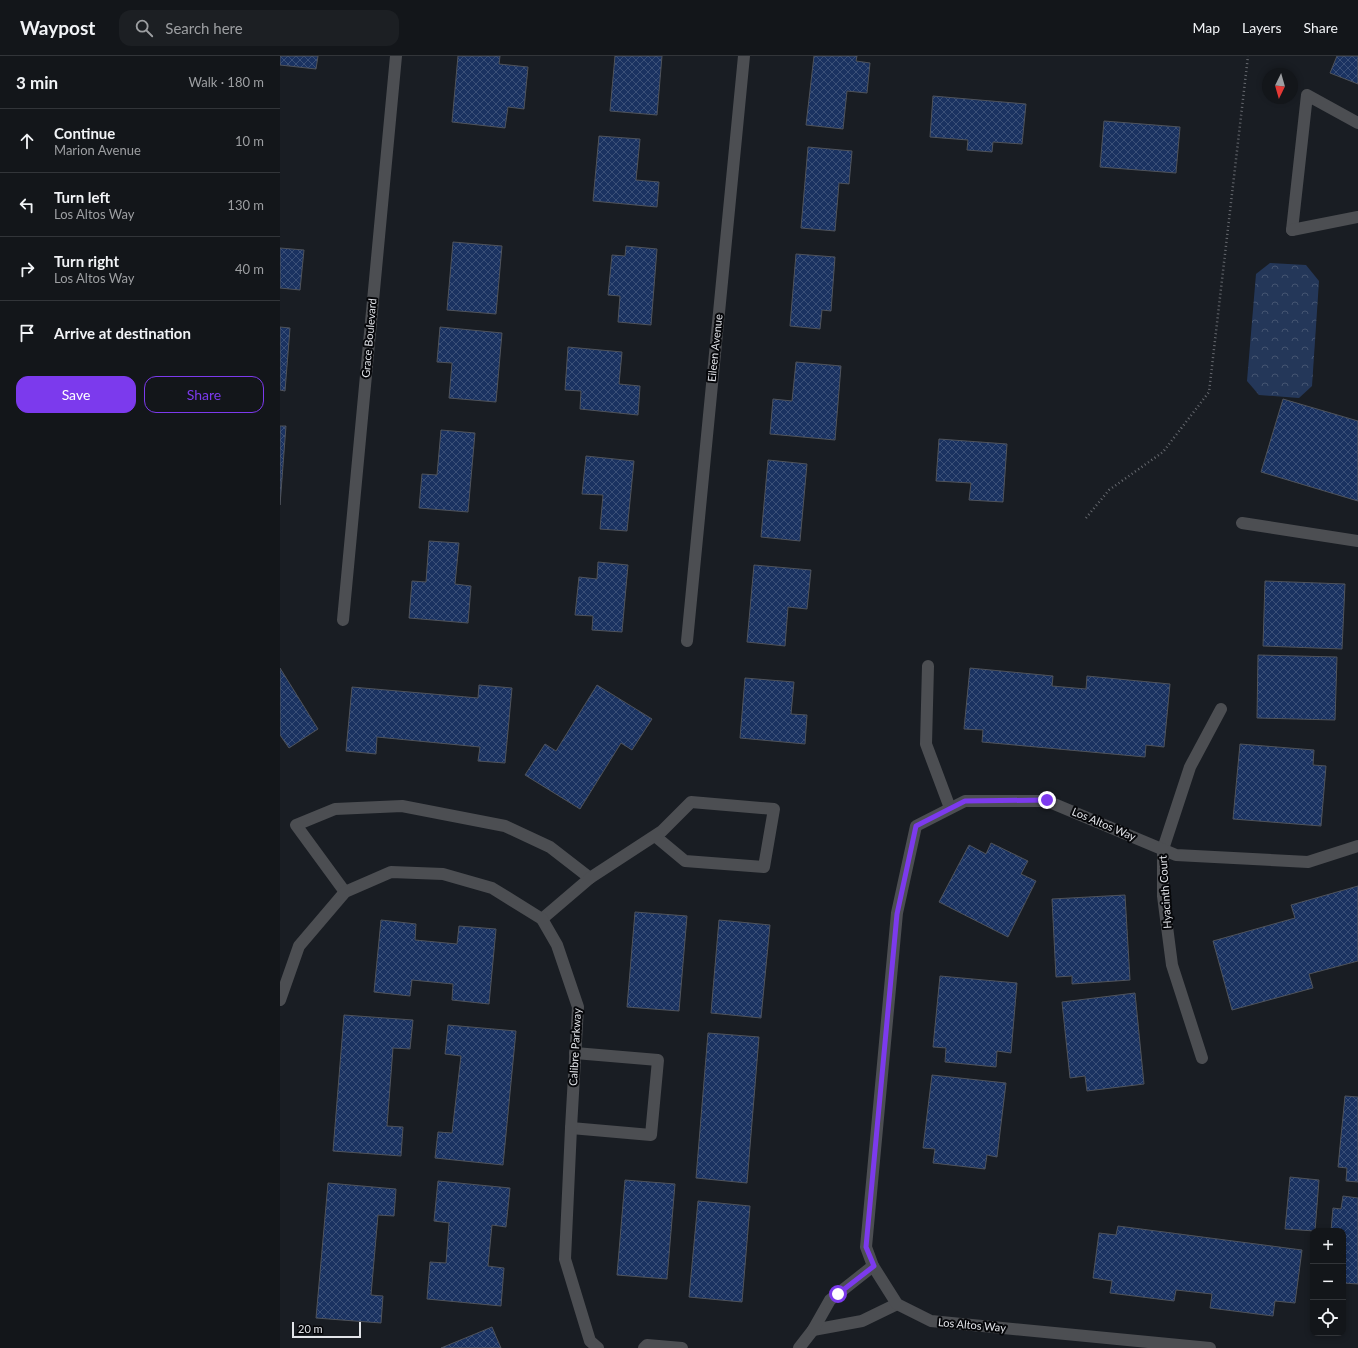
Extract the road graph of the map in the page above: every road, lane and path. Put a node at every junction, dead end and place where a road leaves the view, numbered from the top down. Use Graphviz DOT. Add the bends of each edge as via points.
graph roads {
  1 [pos="396,56"];
  2 [pos="744,56"];
  3 [pos="1248,56"];
  4 [pos="1358,123"];
  5 [pos="1358,217"];
  6 [pos="1086,518"];
  7 [pos="1242,523"];
  8 [pos="1358,541"];
  9 [pos="343,620"];
  10 [pos="687,641"];
  11 [pos="928,666"];
  12 [pos="1221,709"];
  13 [pos="950,808"];
  14 [pos="655,836"];
  15 [pos="1358,846"];
  16 [pos="1163,849"];
  17 [pos="590,878"];
  18 [pos="345,892"];
  19 [pos="542,920"];
  20 [pos="280,1000"];
  21 [pos="575,1053"];
  22 [pos="1202,1058"];
  23 [pos="570,1128"];
  24 [pos="874,1266"];
  25 [pos="898,1304"];
  26 [pos="813,1330"];
  27 [pos="598,1348"];
  28 [pos="644,1348"];
  29 [pos="682,1348"];
  30 [pos="799,1348"];
  31 [pos="1210,1348"];
  1 -- 9 [label="street, Grace Boulevard"];
  2 -- 10 [label="street, Eileen Avenue"];
  3 -- 6 [label="path" via="1209,392 1163,452 1109,490"];
  4 -- 5 [label="street" via="1306,95 1292,230"];
  7 -- 8 [label="street"];
  11 -- 13 [label="street" via="926,744"];
  12 -- 16 [label="street, Hyacinth Court" via="1190,767"];
  13 -- 16 [label="street, Los Altos Way" via="965,801 1047,800"];
  13 -- 24 [label="street, Los Altos Way" via="916,826 897,914 866,1247"];
  14 -- 14 [label="street" via="691,802 774,809 764,867 685,861"];
  14 -- 17 [label="street"];
  15 -- 16 [label="street, Los Altos Way" via="1308,862 1176,855"];
  16 -- 22 [label="street, Hyacinth Court" via="1163,896 1172,965"];
  17 -- 18 [label="street" via="550,847 505,826 402,806 335,808 296,824"];
  17 -- 19 [label="street"];
  18 -- 19 [label="street, Calibre Parkway" via="391,872 443,874 492,888"];
  18 -- 20 [label="street, Calibre Parkway" via="299,946"];
  19 -- 21 [label="street, Calibre Parkway" via="557,945 578,1007"];
  21 -- 23 [label="street, Calibre Parkway"];
  21 -- 23 [label="street" via="658,1060 651,1134"];
  23 -- 27 [label="street, Calibre Parkway" via="566,1259 590,1341"];
  24 -- 25 [label="street, Los Altos Way"];
  24 -- 26 [label="street" via="830,1300"];
  25 -- 26 [label="street" via="862,1321"];
  25 -- 31 [label="street, Los Altos Way" via="931,1321"];
  26 -- 30 [label="street"];
  28 -- 29 [label="street"];
}
